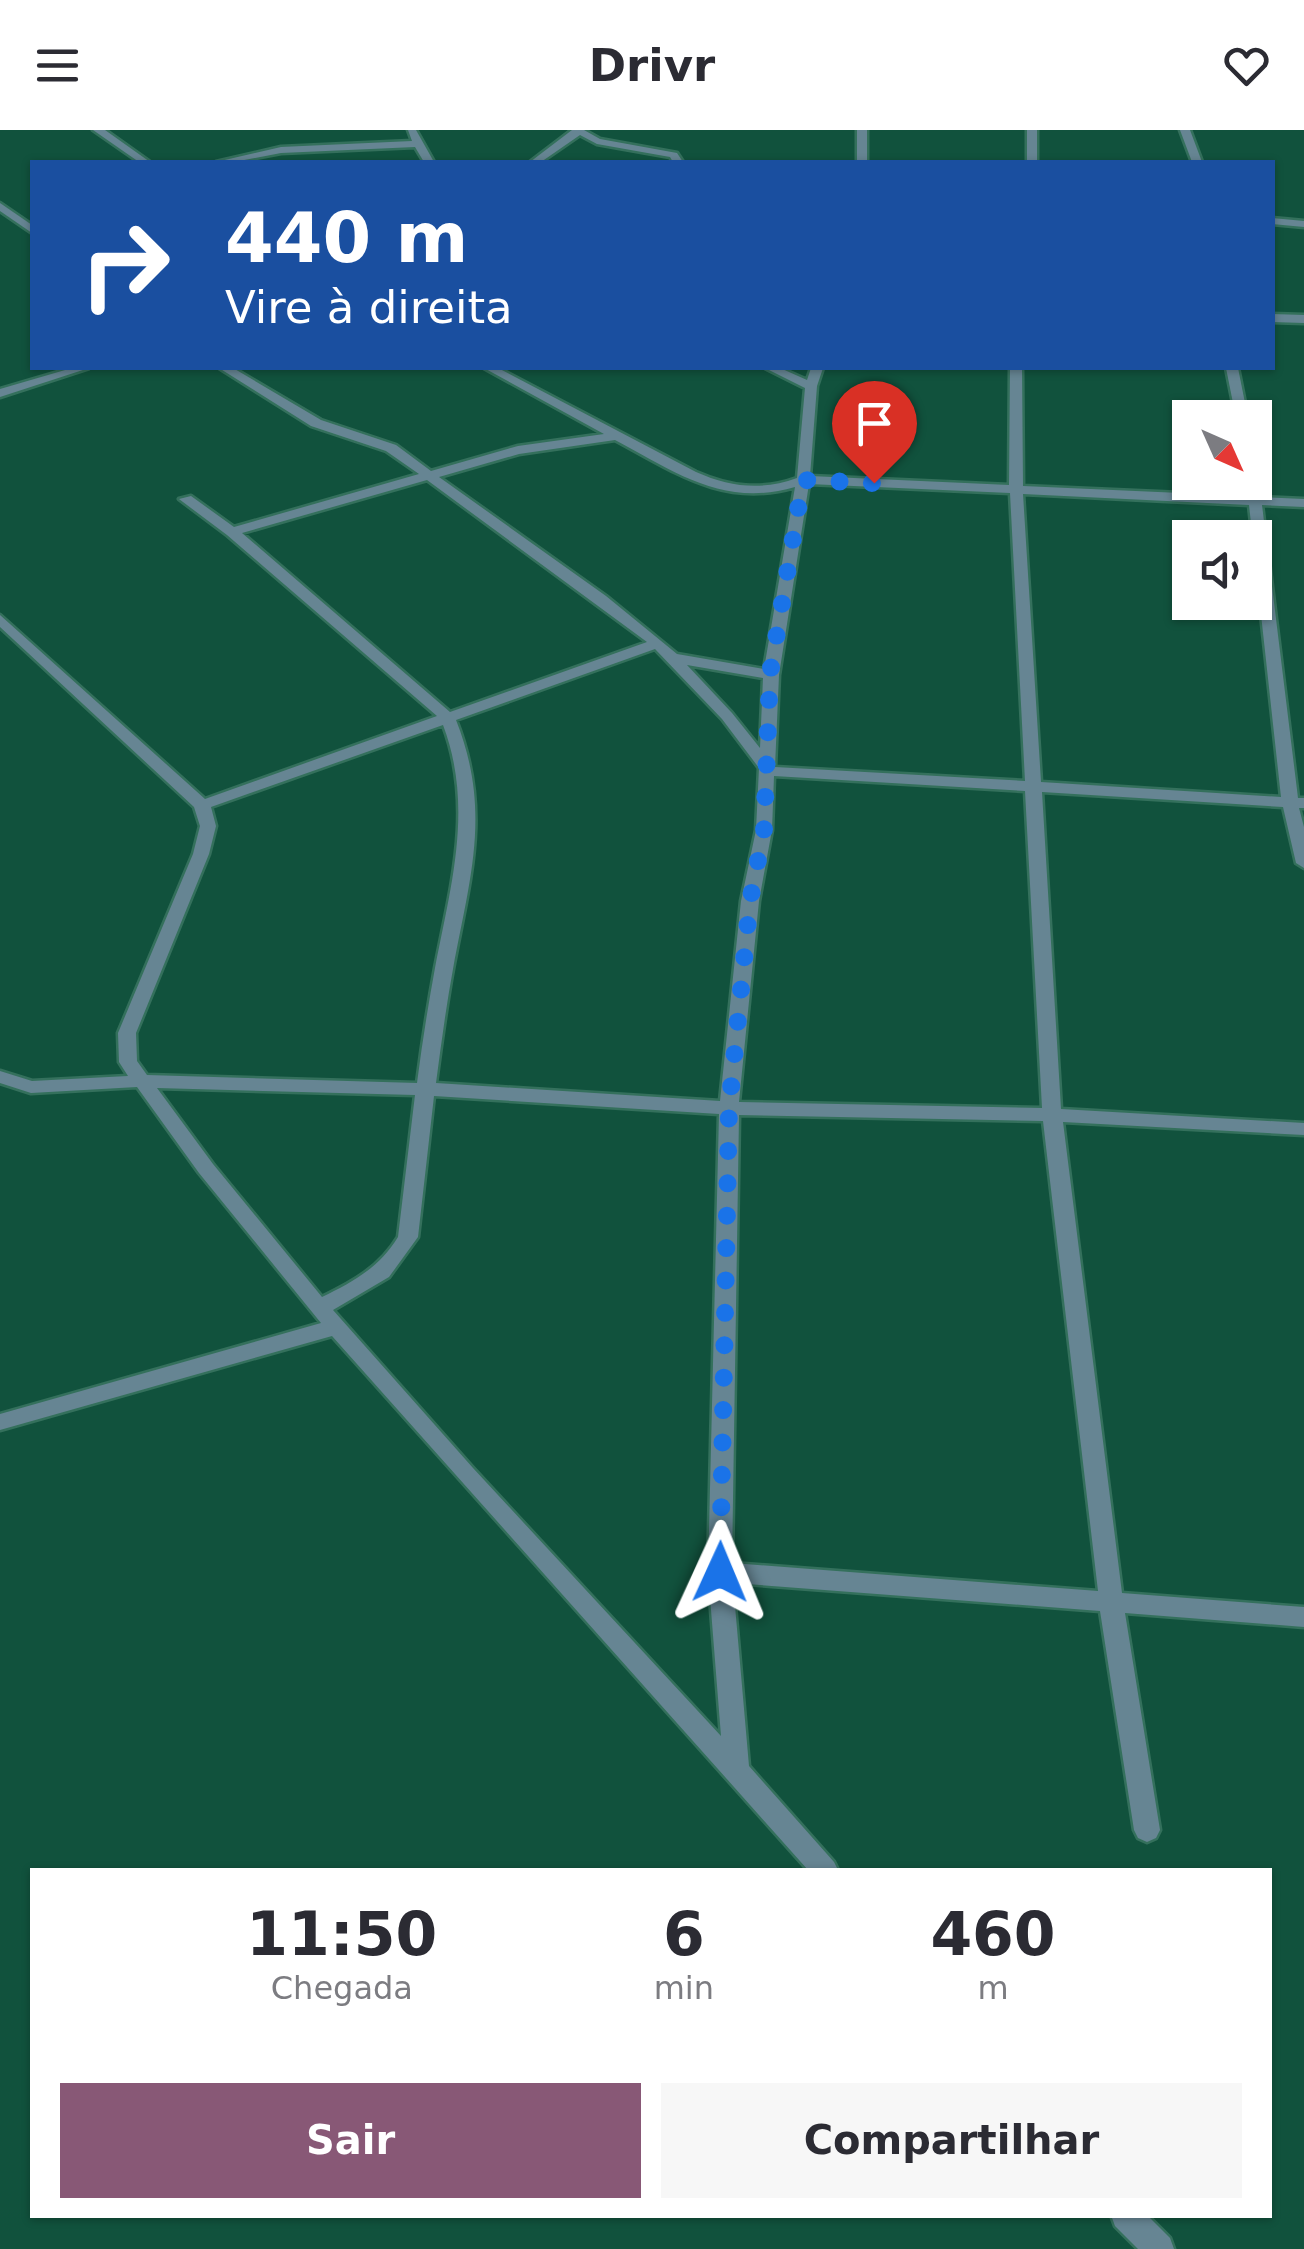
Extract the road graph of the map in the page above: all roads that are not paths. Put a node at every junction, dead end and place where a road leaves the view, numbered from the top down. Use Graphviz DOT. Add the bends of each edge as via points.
graph roads {
  1 [pos="98,130"];
  2 [pos="412,130"];
  3 [pos="862,130"];
  4 [pos="1032,130"];
  5 [pos="1185,130"];
  6 [pos="578,131"];
  7 [pos="416,144"];
  8 [pos="142,160"];
  9 [pos="231,160"];
  10 [pos="428,160"];
  11 [pos="538,160"];
  12 [pos="676,160"];
  13 [pos="862,160"];
  14 [pos="1032,160"];
  15 [pos="1196,160"];
  16 [pos="6,209"];
  17 [pos="1275,220"];
  18 [pos="1304,224"];
  19 [pos="30,228"];
  20 [pos="1275,318"];
  21 [pos="1304,319"];
  22 [pos="76,370"];
  23 [pos="229,370"];
  24 [pos="494,370"];
  25 [pos="780,370"];
  26 [pos="1016,370"];
  27 [pos="1232,370"];
  28 [pos="814,377"];
  29 [pos="0,393"];
  30 [pos="1238,400"];
  31 [pos="621,435"];
  32 [pos="428,476"];
  33 [pos="803,480"];
  34 [pos="1016,489"];
  35 [pos="1172,496"];
  36 [pos="186,500"];
  37 [pos="1256,500"];
  38 [pos="1304,503"];
  39 [pos="232,532"];
  40 [pos="0,619"];
  41 [pos="658,642"];
  42 [pos="672,658"];
  43 [pos="770,674"];
  44 [pos="448,718"];
  45 [pos="768,771"];
  46 [pos="1031,785"];
  47 [pos="1297,802"];
  48 [pos="202,805"];
  49 [pos="1304,862"];
  50 [pos="1,1080"];
  51 [pos="142,1082"];
  52 [pos="425,1089"];
  53 [pos="729,1108"];
  54 [pos="1052,1115"];
  55 [pos="1304,1129"];
  56 [pos="320,1307"];
  57 [pos="336,1327"];
  58 [pos="0,1422"];
  59 [pos="720,1572"];
  60 [pos="1112,1602"];
  61 [pos="1304,1617"];
  62 [pos="736,1768"];
  63 [pos="1147,1830"];
  64 [pos="822,1868"];
  65 [pos="1129,2218"];
  66 [pos="1159,2249"];
  1 -- 8 [label="street"];
  2 -- 7 [label="street"];
  3 -- 13 [label="street"];
  4 -- 14 [label="street"];
  5 -- 15 [label="street"];
  6 -- 11 [label="street"];
  6 -- 12 [label="street"];
  7 -- 9 [label="street" via="281,150"];
  7 -- 10 [label="street"];
  16 -- 19 [label="street"];
  17 -- 18 [label="street"];
  20 -- 21 [label="street"];
  22 -- 29 [label="street"];
  23 -- 32 [label="street" via="316,423 391,448"];
  24 -- 31 [label="street"];
  25 -- 28 [label="street"];
  26 -- 34 [label="street"];
  27 -- 30 [label="street"];
  28 -- 33 [label="street"];
  31 -- 32 [label="street" via="518,450"];
  31 -- 33 [label="street" via="717,488 764,492"];
  32 -- 39 [label="street"];
  32 -- 41 [label="street"];
  33 -- 34 [label="street"];
  33 -- 43 [label="street"];
  34 -- 35 [label="street"];
  34 -- 46 [label="street"];
  36 -- 39 [label="street"];
  37 -- 38 [label="street"];
  37 -- 47 [label="street"];
  39 -- 44 [label="street"];
  40 -- 48 [label="street"];
  41 -- 42 [label="street"];
  41 -- 44 [label="street"];
  42 -- 43 [label="street"];
  42 -- 45 [label="street" via="728,716"];
  43 -- 45 [label="street"];
  44 -- 48 [label="street"];
  44 -- 52 [label="street" via="469,784 469,852 446,946"];
  45 -- 46 [label="street"];
  45 -- 53 [label="street"];
  46 -- 47 [label="street"];
  46 -- 54 [label="street"];
  47 -- 49 [label="street"];
  48 -- 51 [label="street" via="208,826 201,854 127,1033 128,1062"];
  50 -- 51 [label="street" via="30,1087"];
  51 -- 52 [label="street"];
  51 -- 56 [label="street"];
  52 -- 53 [label="street"];
  52 -- 56 [label="street" via="408,1237 396,1260 368,1283"];
  53 -- 54 [label="street"];
  53 -- 59 [label="street"];
  54 -- 55 [label="street"];
  54 -- 60 [label="street"];
  56 -- 57 [label="street"];
  57 -- 58 [label="street"];
  57 -- 62 [label="street"];
  59 -- 60 [label="street"];
  59 -- 62 [label="street"];
  60 -- 61 [label="street"];
  60 -- 63 [label="street"];
  62 -- 64 [label="street"];
  65 -- 66 [label="street"];
}
